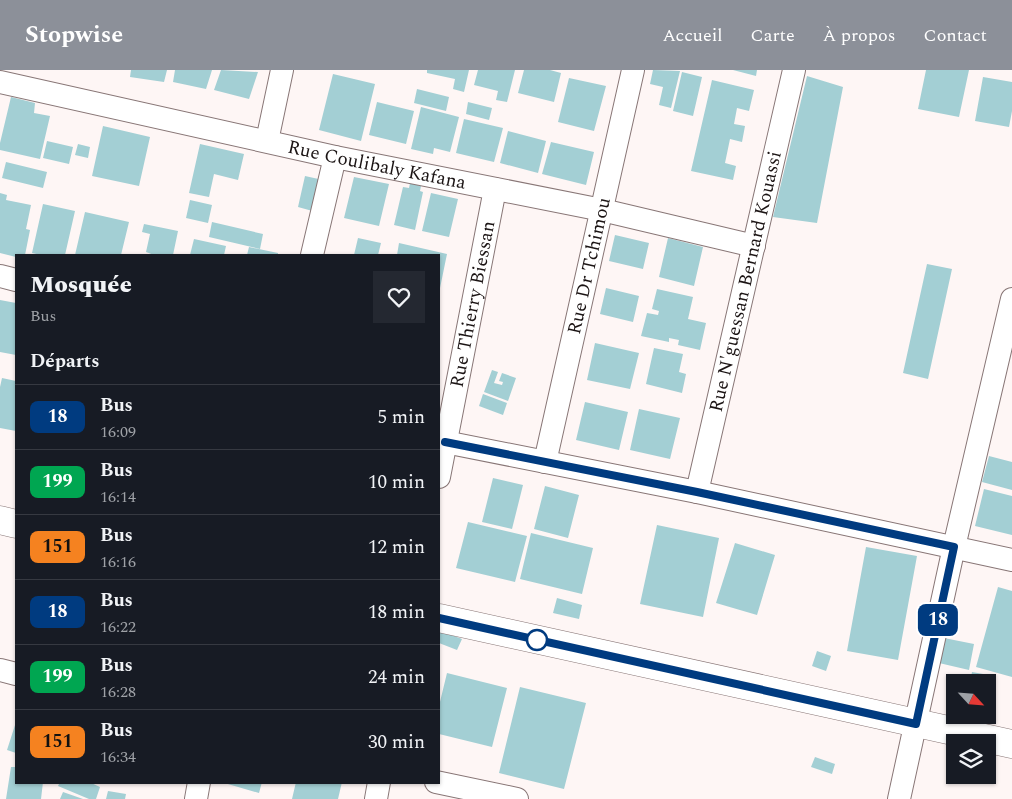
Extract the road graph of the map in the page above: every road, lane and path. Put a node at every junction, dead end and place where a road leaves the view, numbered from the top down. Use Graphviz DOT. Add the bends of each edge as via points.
graph roads {
  1 [pos="2,70"];
  2 [pos="282,70"];
  3 [pos="794,70"];
  4 [pos="630,71"];
  5 [pos="0,80"];
  6 [pos="267,142"];
  7 [pos="334,157"];
  8 [pos="495,189"];
  9 [pos="602,210"];
  10 [pos="754,246"];
  11 [pos="312,254"];
  12 [pos="0,276"];
  13 [pos="15,280"];
  14 [pos="1012,299"];
  15 [pos="445,442"];
  16 [pos="545,462"];
  17 [pos="440,471"];
  18 [pos="697,492"];
  19 [pos="0,520"];
  20 [pos="15,524"];
  21 [pos="954,547"];
  22 [pos="1012,560"];
  23 [pos="440,618"];
  24 [pos="0,670"];
  25 [pos="15,674"];
  26 [pos="916,724"];
  27 [pos="1012,744"];
  28 [pos="440,783"];
  29 [pos="199,784"];
  30 [pos="380,784"];
  31 [pos="196,799"];
  32 [pos="376,799"];
  33 [pos="518,799"];
  34 [pos="899,799"];
  1 -- 5 [label="street"];
  2 -- 6 [label="street"];
  3 -- 10 [label="street, Rue N'guessan Bernard Kouassi"];
  4 -- 9 [label="street, Rue Dr Tchimou"];
  5 -- 6 [label="street, Rue Coulibaly Kafana"];
  6 -- 7 [label="street, Rue Coulibaly Kafana"];
  7 -- 8 [label="street, Rue Coulibaly Kafana"];
  7 -- 11 [label="street"];
  8 -- 9 [label="street, Rue Coulibaly Kafana"];
  8 -- 15 [label="street, Rue Thierry Biessan"];
  9 -- 10 [label="street, Rue Coulibaly Kafana"];
  9 -- 16 [label="street, Rue Dr Tchimou"];
  10 -- 18 [label="street, Rue N'guessan Bernard Kouassi"];
  12 -- 13 [label="street"];
  14 -- 21 [label="street"];
  15 -- 16 [label="street"];
  15 -- 17 [label="street, Rue Thierry Biessan"];
  16 -- 18 [label="street"];
  18 -- 21 [label="street"];
  19 -- 20 [label="street"];
  21 -- 22 [label="street"];
  21 -- 26 [label="street"];
  23 -- 26 [label="street"];
  24 -- 25 [label="street"];
  26 -- 27 [label="street"];
  26 -- 34 [label="street"];
  28 -- 33 [label="street"];
  29 -- 31 [label="street"];
  30 -- 32 [label="street"];
}
